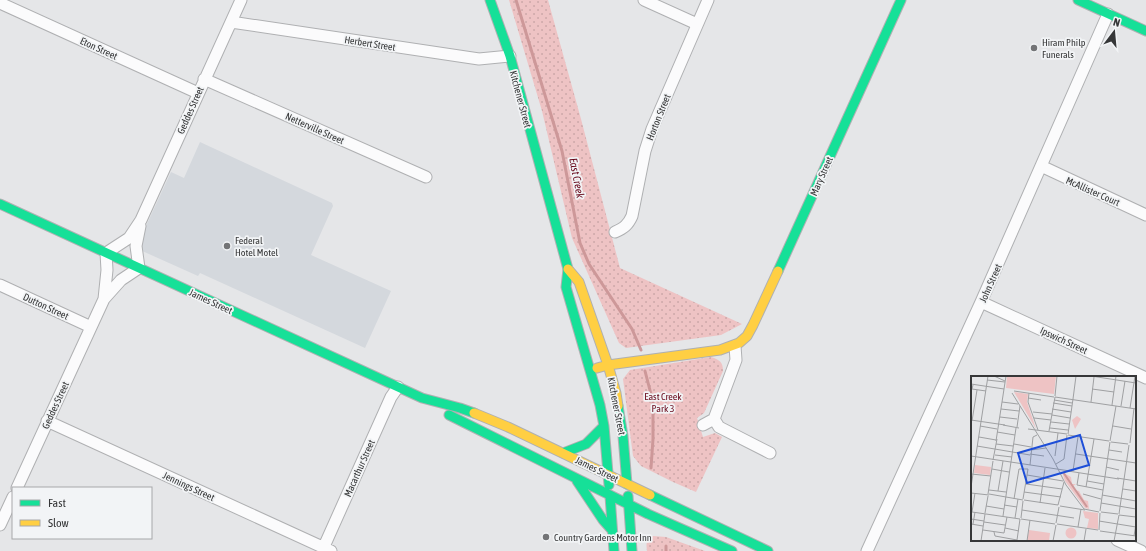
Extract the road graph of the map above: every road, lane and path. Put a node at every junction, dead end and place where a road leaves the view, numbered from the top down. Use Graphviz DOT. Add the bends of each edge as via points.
graph roads {
  1 [pos="241,0"];
  2 [pos="490,0"];
  3 [pos="644,0"];
  4 [pos="708,0"];
  5 [pos="901,0"];
  6 [pos="1078,0"];
  7 [pos="0,2"];
  8 [pos="1108,14"];
  9 [pos="231,22"];
  10 [pos="697,24"];
  11 [pos="1146,32"];
  12 [pos="510,56"];
  13 [pos="204,79"];
  14 [pos="198,93"];
  15 [pos="1041,166"];
  16 [pos="426,177"];
  17 [pos="0,204"];
  18 [pos="1146,215"];
  19 [pos="141,220"];
  20 [pos="615,232"];
  21 [pos="106,253"];
  22 [pos="139,268"];
  23 [pos="568,270"];
  24 [pos="0,285"];
  25 [pos="104,300"];
  26 [pos="981,302"];
  27 [pos="91,327"];
  28 [pos="735,346"];
  29 [pos="608,365"];
  30 [pos="590,370"];
  31 [pos="1146,378"];
  32 [pos="398,387"];
  33 [pos="422,398"];
  34 [pos="714,419"];
  35 [pos="47,421"];
  36 [pos="703,425"];
  37 [pos="604,426"];
  38 [pos="563,453"];
  39 [pos="770,453"];
  40 [pos="608,474"];
  41 [pos="576,479"];
  42 [pos="627,484"];
  43 [pos="17,487"];
  44 [pos="610,496"];
  45 [pos="12,499"];
  46 [pos="629,505"];
  47 [pos="0,525"];
  48 [pos="612,530"];
  49 [pos="1119,541"];
  50 [pos="326,550"];
  51 [pos="614,551"];
  52 [pos="632,551"];
  53 [pos="732,551"];
  54 [pos="768,551"];
  55 [pos="867,551"];
  56 [pos="1141,551"];
  1 -- 9 [label="street, Geddes Street"];
  2 -- 12 [label="main road, Kitchener Street"];
  3 -- 10 [label="street"];
  4 -- 10 [label="street, Horton Street"];
  5 -- 28 [label="main road, Mary Street" via="757,318 749,334"];
  6 -- 8 [label="main road"];
  7 -- 14 [label="street, Eton Street"];
  8 -- 11 [label="main road"];
  8 -- 15 [label="street, John Street"];
  9 -- 12 [label="street, Herbert Street" via="479,59"];
  9 -- 13 [label="street, Geddes Street"];
  10 -- 20 [label="street, Horton Street" via="652,129 632,216 624,228"];
  12 -- 23 [label="main road, Kitchener Street"];
  13 -- 14 [label="street, Geddes Street"];
  13 -- 16 [label="street, Netterville Street"];
  14 -- 19 [label="street, Geddes Street"];
  15 -- 18 [label="street, McAllister Court"];
  15 -- 26 [label="street, John Street"];
  17 -- 21 [label="main road, James Street"];
  19 -- 21 [label="street, Geddes Street" via="129,238"];
  19 -- 22 [label="street, Geddes Street" via="136,246"];
  21 -- 22 [label="main road, James Street"];
  21 -- 25 [label="street, Geddes Street"];
  22 -- 25 [label="street, Geddes Street" via="121,280"];
  22 -- 32 [label="main road, James Street"];
  23 -- 29 [label="main road, Kitchener Street" via="579,282"];
  23 -- 30 [label="main road, Kitchener Street" via="566,287"];
  24 -- 27 [label="street, Dutton Street"];
  25 -- 27 [label="street, Geddes Street"];
  26 -- 31 [label="street, Ipswich Street"];
  26 -- 55 [label="street, John Street"];
  27 -- 35 [label="street, Geddes Street"];
  28 -- 29 [label="main road, Mary Street"];
  28 -- 34 [label="street" via="736,360"];
  29 -- 30 [label="main road, Mary Street"];
  29 -- 42 [label="main road, Kitchener Street" via="619,406"];
  30 -- 37 [label="main road, Kitchener Street"];
  32 -- 33 [label="main road, James Street"];
  32 -- 50 [label="street, Macarthur Street" via="391,397"];
  33 -- 38 [label="main road, James Street" via="460,408"];
  33 -- 41 [label="main road, James Street" via="455,420"];
  34 -- 36 [label="street"];
  34 -- 39 [label="street" via="719,427"];
  35 -- 43 [label="street, Geddes Street"];
  35 -- 50 [label="street, Jennings Street"];
  37 -- 38 [label="main road" via="586,444"];
  37 -- 40 [label="main road, Kitchener Street"];
  38 -- 40 [label="main road, James Street"];
  40 -- 42 [label="main road, James Street"];
  40 -- 44 [label="main road, Kitchener Street"];
  41 -- 44 [label="main road, James Street"];
  41 -- 48 [label="main road"];
  42 -- 46 [label="main road, Kitchener Street"];
  42 -- 54 [label="main road, James Street"];
  44 -- 46 [label="main road, James Street"];
  44 -- 48 [label="main road, Kitchener Street"];
  45 -- 47 [label="street"];
  46 -- 52 [label="main road, Kitchener Street"];
  46 -- 53 [label="main road, James Street"];
  48 -- 51 [label="main road, Kitchener Street"];
  49 -- 56 [label="street"];
}
